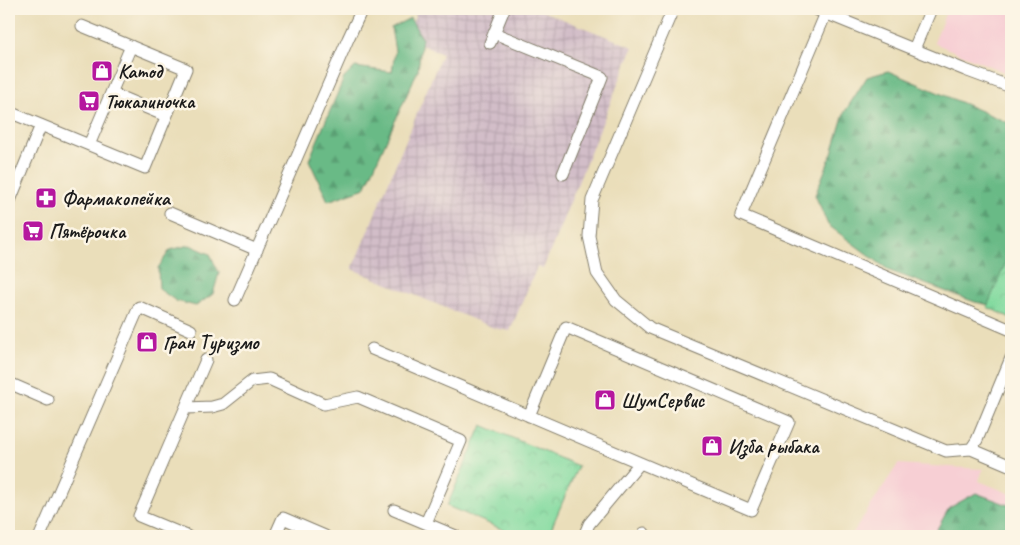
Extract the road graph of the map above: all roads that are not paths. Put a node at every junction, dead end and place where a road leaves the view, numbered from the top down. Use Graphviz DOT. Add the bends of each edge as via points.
graph roads {
  1 [pos="362,9"];
  2 [pos="504,9"];
  3 [pos="673,9"];
  4 [pos="931,9"];
  5 [pos="821,11"];
  6 [pos="82,26"];
  7 [pos="131,46"];
  8 [pos="914,49"];
  9 [pos="1011,88"];
  10 [pos="111,93"];
  11 [pos="9,112"];
  12 [pos="166,116"];
  13 [pos="41,125"];
  14 [pos="89,145"];
  15 [pos="563,174"];
  16 [pos="9,203"];
  17 [pos="170,212"];
  18 [pos="257,250"];
  19 [pos="235,300"];
  20 [pos="191,330"];
  21 [pos="1011,330"];
  22 [pos="372,349"];
  23 [pos="1011,358"];
  24 [pos="206,360"];
  25 [pos="9,383"];
  26 [pos="48,400"];
  27 [pos="186,408"];
  28 [pos="529,416"];
  29 [pos="971,449"];
  30 [pos="640,463"];
  31 [pos="1011,466"];
  32 [pos="394,510"];
  33 [pos="426,523"];
  34 [pos="40,536"];
  35 [pos="187,536"];
  36 [pos="275,536"];
  37 [pos="325,536"];
  38 [pos="456,536"];
  39 [pos="584,536"];
  1 -- 18 [label="lane"];
  2 -- 15 [label="lane" via="492,38 602,77"];
  3 -- 29 [label="lane" via="592,200 589,236 596,273 616,300 650,328 946,451"];
  4 -- 8 [label="lane"];
  5 -- 8 [label="lane"];
  5 -- 21 [label="lane" via="741,215"];
  6 -- 7 [label="lane"];
  7 -- 10 [label="lane"];
  7 -- 12 [label="lane" via="186,69"];
  8 -- 9 [label="lane"];
  10 -- 12 [label="lane"];
  10 -- 14 [label="lane"];
  11 -- 13 [label="lane"];
  12 -- 14 [label="lane" via="145,168"];
  13 -- 14 [label="lane"];
  13 -- 16 [label="lane"];
  17 -- 18 [label="lane"];
  18 -- 19 [label="lane"];
  20 -- 34 [label="lane" via="139,307"];
  22 -- 28 [label="lane"];
  23 -- 29 [label="lane"];
  24 -- 27 [label="lane"];
  25 -- 26 [label="lane"];
  27 -- 33 [label="lane" via="222,404 252,381 269,380 324,404 358,397 461,441"];
  27 -- 35 [label="lane" via="139,516"];
  28 -- 30 [label="lane"];
  28 -- 30 [label="lane" via="566,327 789,422 751,510"];
  29 -- 31 [label="lane"];
  30 -- 39 [label="lane" via="589,524"];
  32 -- 33 [label="lane"];
  33 -- 38 [label="lane"];
  36 -- 37 [label="lane" via="283,518"];
}
